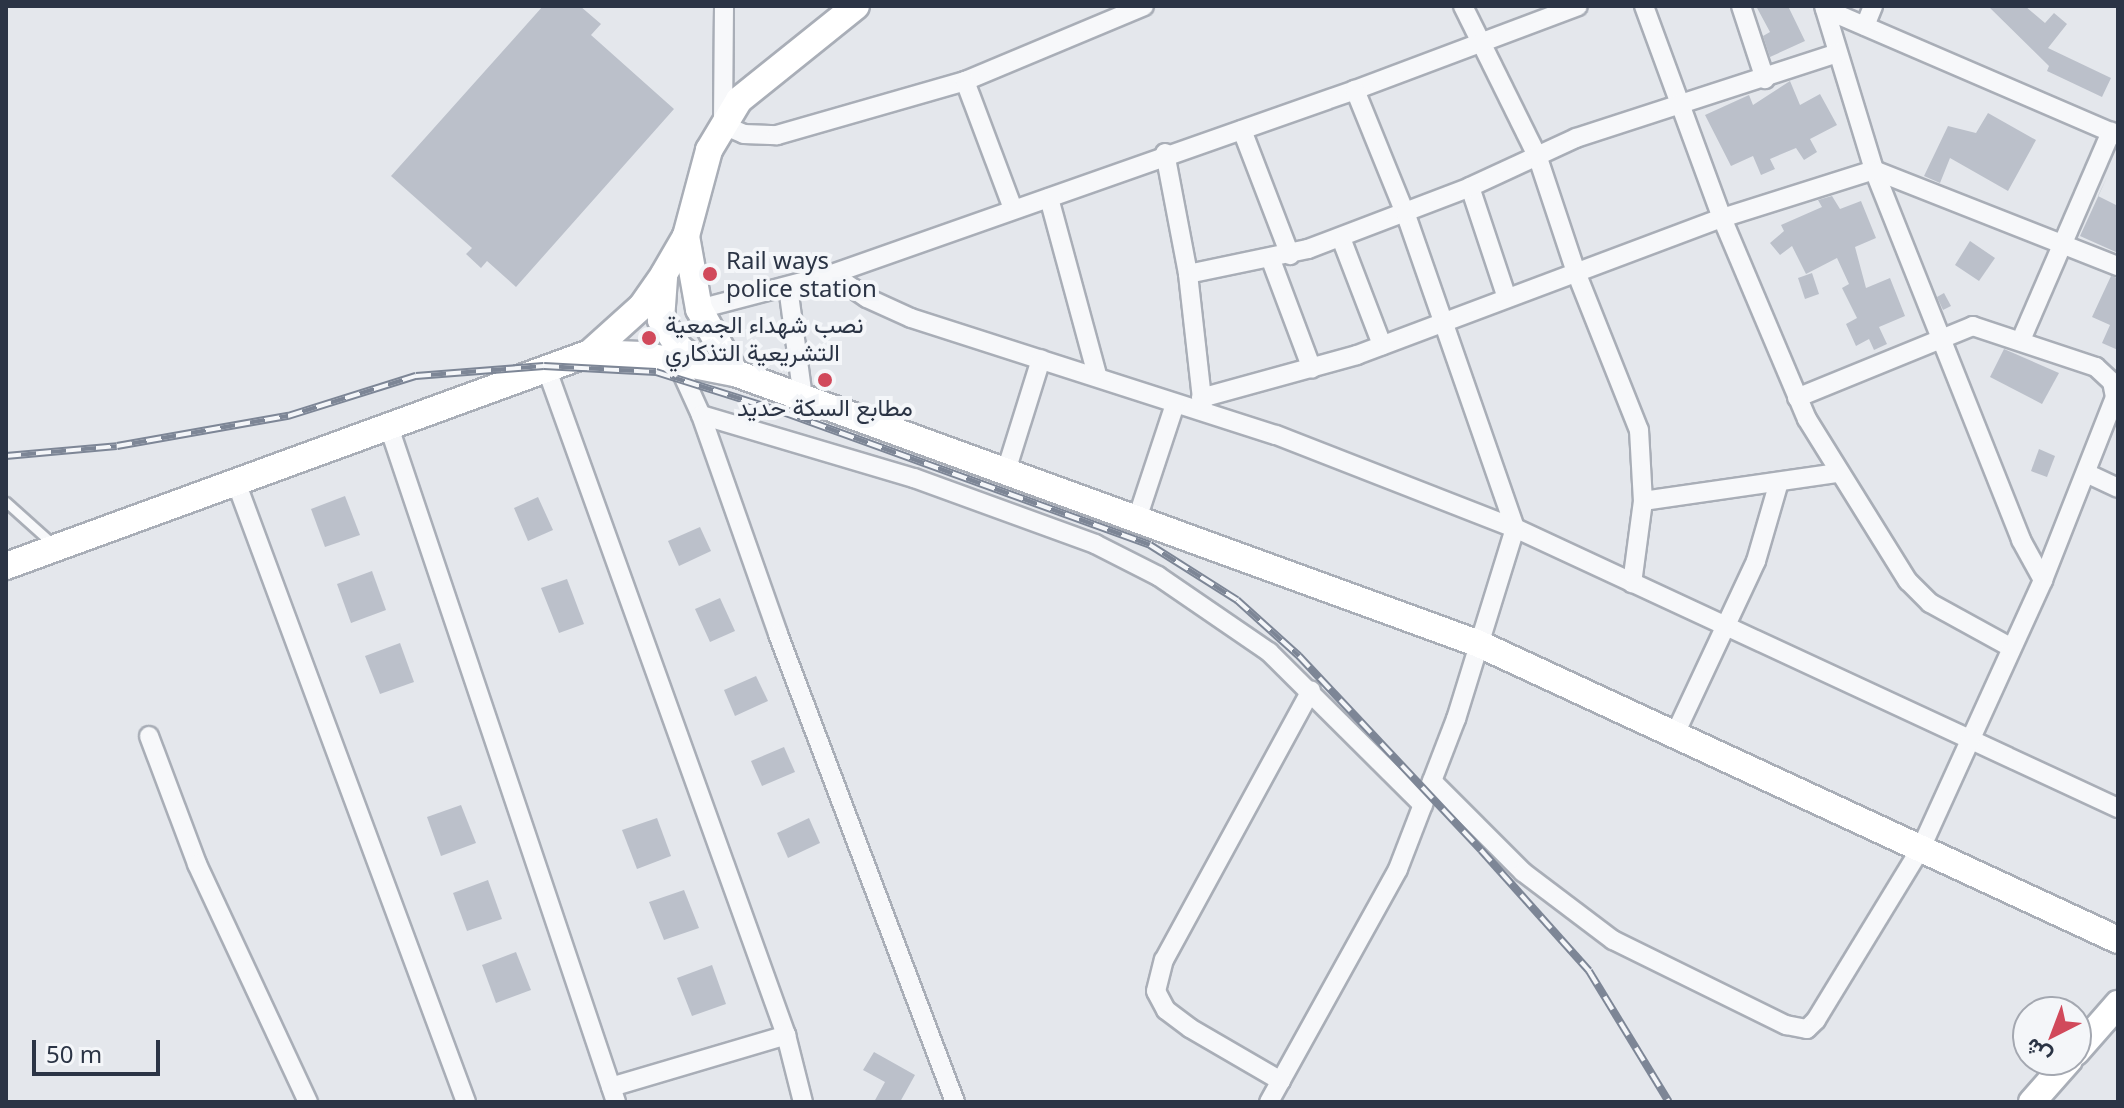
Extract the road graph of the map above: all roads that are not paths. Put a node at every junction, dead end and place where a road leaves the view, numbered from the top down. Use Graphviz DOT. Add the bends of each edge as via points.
graph roads {
  1 [pos="724,6"];
  2 [pos="856,6"];
  3 [pos="1144,6"];
  4 [pos="1463,6"];
  5 [pos="1578,6"];
  6 [pos="1644,6"];
  7 [pos="1741,6"];
  8 [pos="1873,6"];
  9 [pos="1824,7"];
  10 [pos="1538,12"];
  11 [pos="1865,26"];
  12 [pos="1479,40"];
  13 [pos="1838,53"];
  14 [pos="1765,79"];
  15 [pos="965,81"];
  16 [pos="1355,90"];
  17 [pos="1684,104"];
  18 [pos="723,125"];
  19 [pos="1242,130"];
  20 [pos="2114,134"];
  21 [pos="1165,153"];
  22 [pos="1538,158"];
  23 [pos="1874,170"];
  24 [pos="1470,187"];
  25 [pos="1049,198"];
  26 [pos="1013,209"];
  27 [pos="1405,213"];
  28 [pos="1722,218"];
  29 [pos="686,236"];
  30 [pos="1341,238"];
  31 [pos="2063,243"];
  32 [pos="1290,255"];
  33 [pos="1271,260"];
  34 [pos="2118,266"];
  35 [pos="1576,272"];
  36 [pos="664,274"];
  37 [pos="832,274"];
  38 [pos="1188,274"];
  39 [pos="788,287"];
  40 [pos="1507,298"];
  41 [pos="699,309"];
  42 [pos="1443,322"];
  43 [pos="1939,340"];
  44 [pos="2021,340"];
  45 [pos="1382,345"];
  46 [pos="590,353"];
  47 [pos="1041,359"];
  48 [pos="688,362"];
  49 [pos="1312,369"];
  50 [pos="547,370"];
  51 [pos="735,373"];
  52 [pos="1097,375"];
  53 [pos="803,398"];
  54 [pos="1797,398"];
  55 [pos="1175,404"];
  56 [pos="1202,404"];
  57 [pos="701,415"];
  58 [pos="389,427"];
  59 [pos="1006,471"];
  60 [pos="1838,473"];
  61 [pos="2086,473"];
  62 [pos="236,482"];
  63 [pos="1779,482"];
  64 [pos="2118,488"];
  65 [pos="1643,501"];
  66 [pos="6,502"];
  67 [pos="1137,519"];
  68 [pos="1515,528"];
  69 [pos="56,548"];
  70 [pos="6,566"];
  71 [pos="2043,580"];
  72 [pos="1632,583"];
  73 [pos="1725,629"];
  74 [pos="1477,643"];
  75 [pos="2010,647"];
  76 [pos="1311,690"];
  77 [pos="1675,734"];
  78 [pos="149,736"];
  79 [pos="1967,741"];
  80 [pos="1432,781"];
  81 [pos="1423,805"];
  82 [pos="2118,808"];
  83 [pos="1921,848"];
  84 [pos="2116,933"];
  85 [pos="2118,1004"];
  86 [pos="2092,1034"];
  87 [pos="786,1035"];
  88 [pos="2055,1076"];
  89 [pos="1281,1081"];
  90 [pos="613,1094"];
  91 [pos="308,1102"];
  92 [pos="466,1102"];
  93 [pos="803,1102"];
  94 [pos="955,1102"];
  95 [pos="1269,1102"];
  96 [pos="2032,1102"];
  1 -- 18 [label="street"];
  2 -- 18 [label="street" via="775,67 739,100"];
  3 -- 15 [label="street"];
  4 -- 12 [label="street"];
  5 -- 10 [label="street"];
  6 -- 17 [label="street"];
  7 -- 14 [label="street"];
  8 -- 11 [label="street"];
  9 -- 11 [label="street"];
  9 -- 13 [label="street"];
  10 -- 12 [label="street"];
  11 -- 20 [label="street"];
  12 -- 16 [label="street"];
  12 -- 22 [label="street"];
  13 -- 14 [label="street"];
  13 -- 23 [label="street"];
  14 -- 17 [label="street"];
  15 -- 18 [label="street" via="777,135 744,134"];
  15 -- 26 [label="street"];
  16 -- 19 [label="street"];
  16 -- 27 [label="street"];
  17 -- 22 [label="street" via="1576,138"];
  17 -- 28 [label="street"];
  18 -- 29 [label="street" via="709,150"];
  19 -- 21 [label="street"];
  19 -- 32 [label="street"];
  20 -- 31 [label="street"];
  21 -- 25 [label="street"];
  21 -- 38 [label="street"];
  22 -- 24 [label="street"];
  22 -- 35 [label="street"];
  23 -- 28 [label="street"];
  23 -- 31 [label="street"];
  23 -- 43 [label="street"];
  24 -- 27 [label="street"];
  24 -- 40 [label="street"];
  25 -- 26 [label="street"];
  25 -- 52 [label="street"];
  26 -- 37 [label="street"];
  27 -- 30 [label="street"];
  27 -- 42 [label="street"];
  28 -- 35 [label="street"];
  28 -- 54 [label="street"];
  29 -- 36 [label="street"];
  29 -- 41 [label="street"];
  30 -- 32 [label="street"];
  30 -- 45 [label="street"];
  31 -- 34 [label="street"];
  31 -- 44 [label="street"];
  32 -- 33 [label="street"];
  33 -- 38 [label="street"];
  33 -- 49 [label="street"];
  35 -- 40 [label="street"];
  35 -- 65 [label="street" via="1639,430"];
  36 -- 46 [label="street" via="642,306"];
  36 -- 48 [label="street" via="661,320"];
  37 -- 39 [label="street"];
  37 -- 47 [label="street" via="911,318"];
  38 -- 56 [label="street"];
  39 -- 41 [label="street"];
  39 -- 53 [label="street"];
  40 -- 42 [label="street"];
  41 -- 51 [label="street"];
  42 -- 45 [label="street"];
  42 -- 68 [label="street"];
  43 -- 44 [label="street" via="1973,326"];
  43 -- 54 [label="street"];
  43 -- 71 [label="street" via="2021,540"];
  44 -- 61 [label="street" via="2096,367 2112,382 2115,397"];
  45 -- 49 [label="street"];
  46 -- 48 [label="street"];
  46 -- 50 [label="street"];
  47 -- 52 [label="street"];
  47 -- 59 [label="street"];
  48 -- 51 [label="street"];
  48 -- 57 [label="street"];
  49 -- 56 [label="street"];
  50 -- 58 [label="street"];
  50 -- 87 [label="street"];
  51 -- 53 [label="street"];
  52 -- 55 [label="street"];
  53 -- 59 [label="street"];
  54 -- 60 [label="street"];
  55 -- 56 [label="street"];
  55 -- 67 [label="street"];
  56 -- 68 [label="street"];
  57 -- 76 [label="street" via="834,451 1095,544 1218,612"];
  57 -- 94 [label="street"];
  58 -- 62 [label="street"];
  58 -- 90 [label="street"];
  59 -- 67 [label="street"];
  60 -- 63 [label="street"];
  60 -- 75 [label="street" via="1883,548 1919,592"];
  61 -- 64 [label="street"];
  61 -- 71 [label="street"];
  62 -- 69 [label="street"];
  62 -- 92 [label="street"];
  63 -- 65 [label="street"];
  63 -- 73 [label="street" via="1756,561"];
  65 -- 72 [label="street"];
  66 -- 69 [label="lane"];
  67 -- 74 [label="street"];
  68 -- 72 [label="street"];
  68 -- 74 [label="street"];
  69 -- 70 [label="street"];
  71 -- 75 [label="street"];
  72 -- 73 [label="street"];
  73 -- 77 [label="street"];
  73 -- 79 [label="street"];
  74 -- 77 [label="street"];
  74 -- 80 [label="street"];
  75 -- 79 [label="street"];
  76 -- 81 [label="street"];
  76 -- 89 [label="street" via="1164,960 1156,991 1166,1010 1190,1028"];
  77 -- 83 [label="street"];
  78 -- 91 [label="street" via="197,864"];
  79 -- 82 [label="street"];
  79 -- 83 [label="street"];
  80 -- 81 [label="street"];
  80 -- 83 [label="street" via="1523,872 1579,918 1786,1025 1807,1029"];
  81 -- 89 [label="street" via="1398,869"];
  83 -- 84 [label="street"];
  85 -- 86 [label="street"];
  87 -- 90 [label="street"];
  87 -- 93 [label="street"];
  88 -- 96 [label="street"];
  89 -- 95 [label="street"];
}
